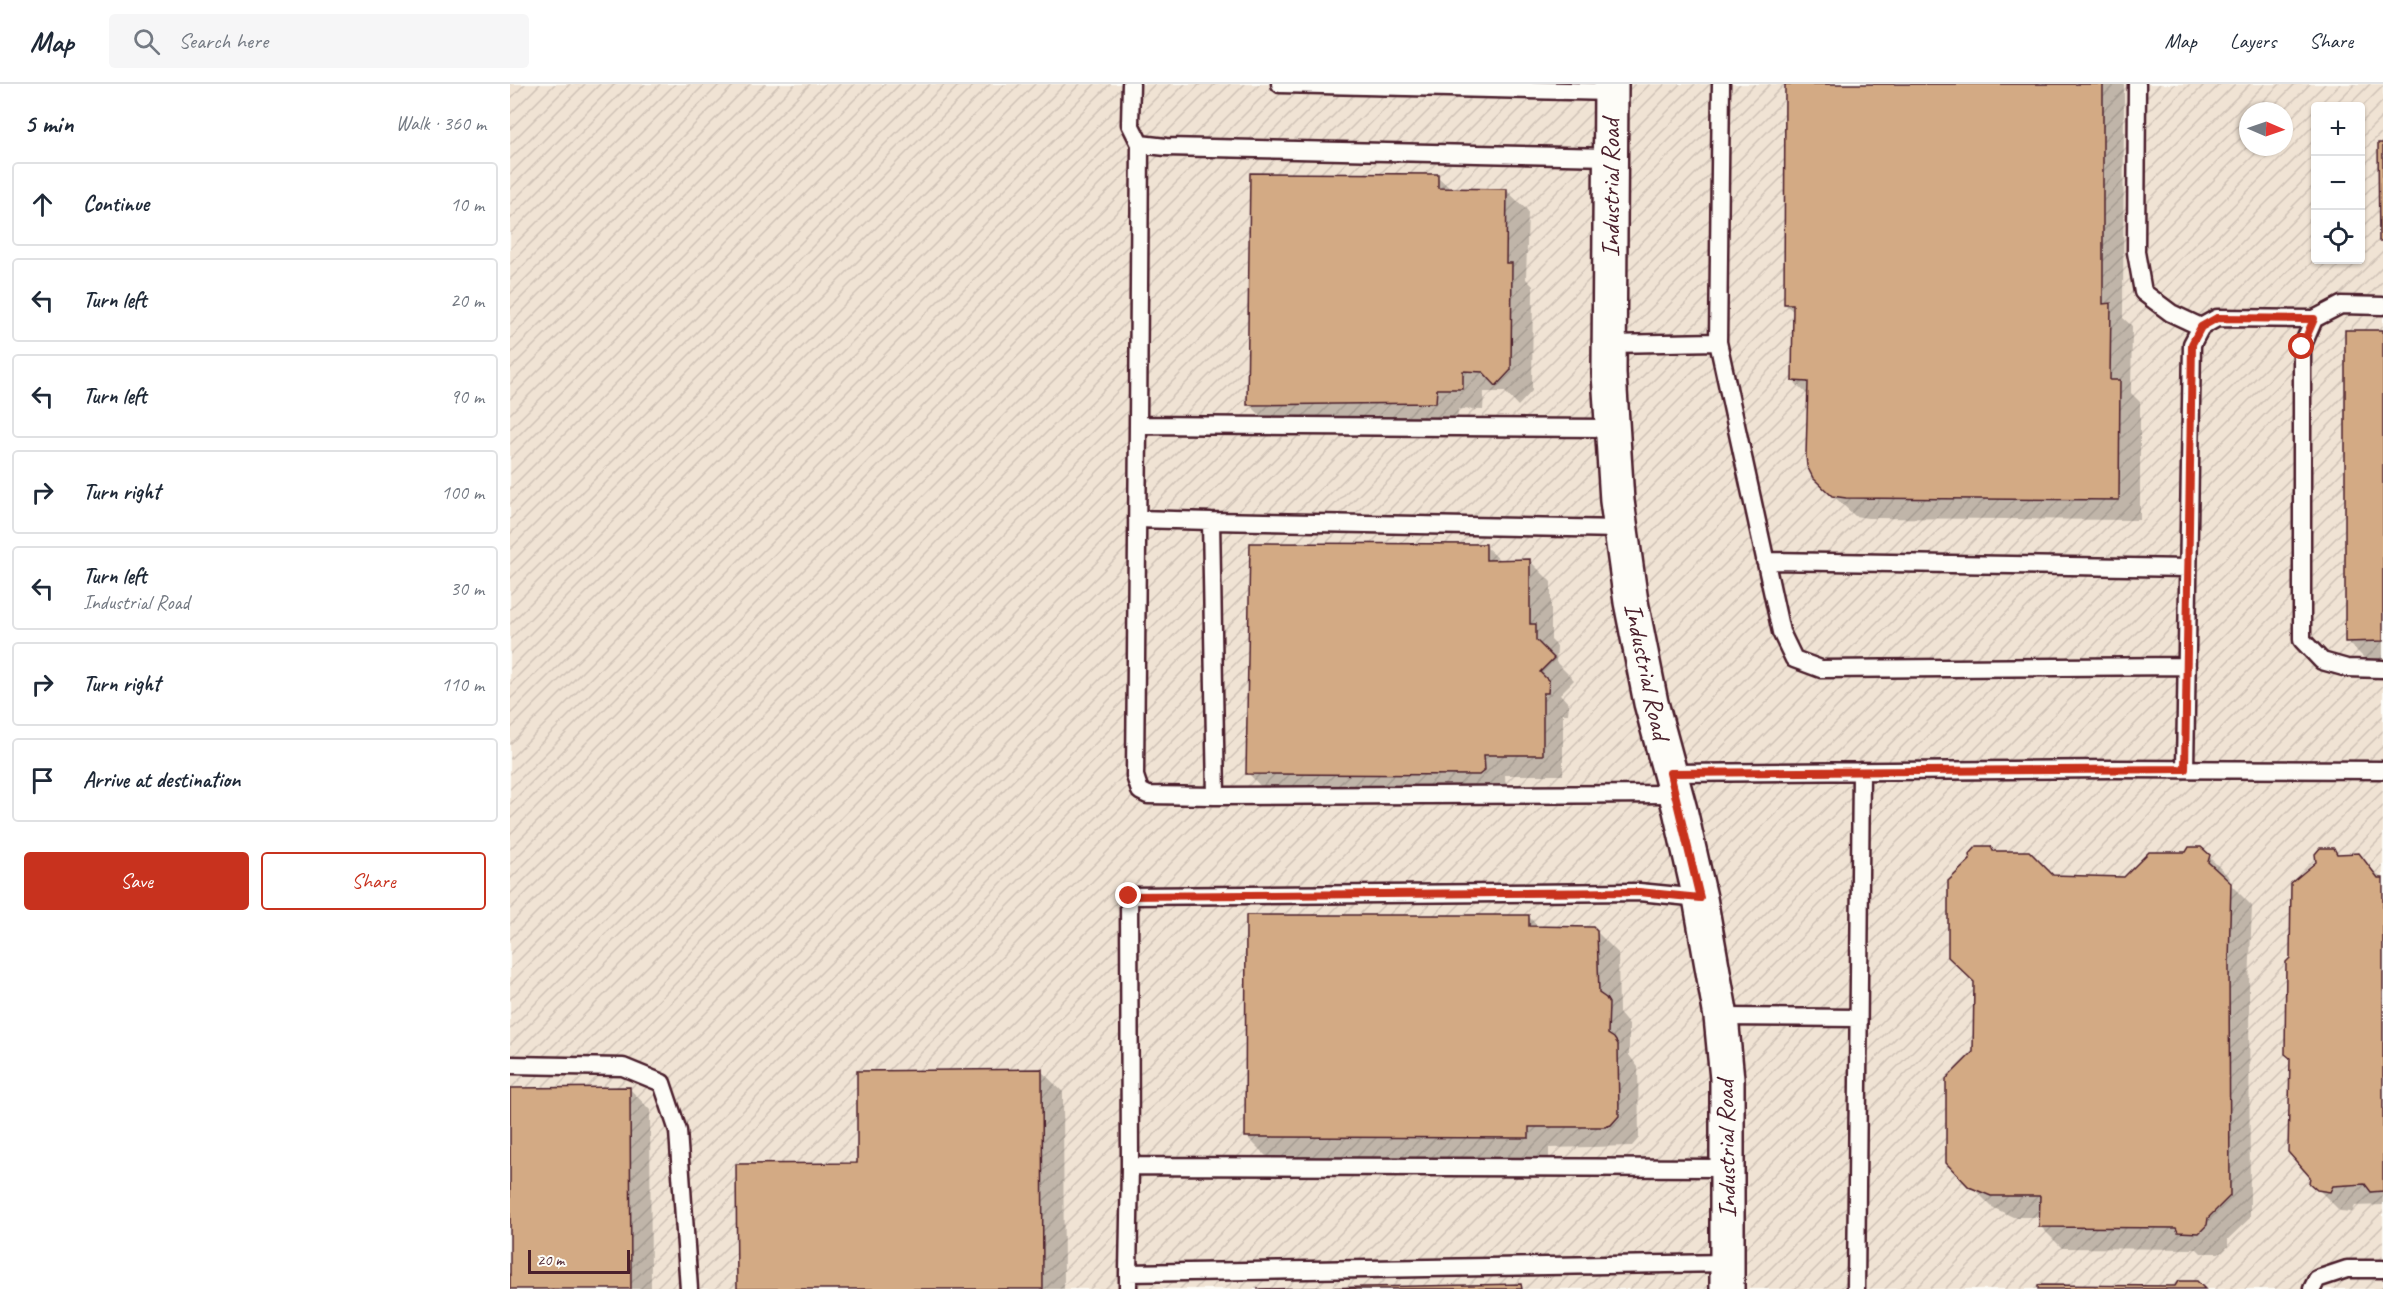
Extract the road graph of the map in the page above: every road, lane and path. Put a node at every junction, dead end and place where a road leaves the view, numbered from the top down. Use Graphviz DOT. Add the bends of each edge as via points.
graph roads {
  1 [pos="1131,84"];
  2 [pos="1280,84"];
  3 [pos="1721,84"];
  4 [pos="2137,84"];
  5 [pos="1611,88"];
  6 [pos="1140,144"];
  7 [pos="1610,157"];
  8 [pos="2383,306"];
  9 [pos="2314,319"];
  10 [pos="2201,327"];
  11 [pos="1718,342"];
  12 [pos="1609,344"];
  13 [pos="1138,425"];
  14 [pos="1612,428"];
  15 [pos="1137,519"];
  16 [pos="1211,521"];
  17 [pos="1621,529"];
  18 [pos="1765,561"];
  19 [pos="2188,568"];
  20 [pos="2187,666"];
  21 [pos="2383,669"];
  22 [pos="2185,769"];
  23 [pos="2383,770"];
  24 [pos="1861,771"];
  25 [pos="1672,783"];
  26 [pos="1216,796"];
  27 [pos="1700,898"];
  28 [pos="1721,1017"];
  29 [pos="1858,1018"];
  30 [pos="510,1065"];
  31 [pos="1130,1166"];
  32 [pos="1727,1168"];
  33 [pos="2383,1269"];
  34 [pos="1727,1276"];
  35 [pos="1128,1281"];
  36 [pos="689,1289"];
  37 [pos="1856,1289"];
  38 [pos="2312,1289"];
  1 -- 6 [label="lane" via="1130,124"];
  2 -- 5 [label="lane"];
  3 -- 11 [label="lane"];
  4 -- 10 [label="lane" via="2136,252 2143,292 2171,313"];
  5 -- 7 [label="street, Industrial Road"];
  6 -- 7 [label="lane"];
  6 -- 13 [label="lane"];
  7 -- 12 [label="street, Industrial Road"];
  8 -- 9 [label="lane" via="2341,305"];
  9 -- 10 [label="lane" via="2217,318"];
  9 -- 21 [label="lane" via="2302,347 2302,640 2322,661 2347,668"];
  10 -- 19 [label="lane" via="2192,344"];
  11 -- 12 [label="lane"];
  11 -- 18 [label="lane"];
  12 -- 14 [label="street, Industrial Road"];
  13 -- 14 [label="lane"];
  13 -- 15 [label="lane"];
  14 -- 17 [label="street, Industrial Road"];
  15 -- 16 [label="lane"];
  15 -- 26 [label="lane" via="1135,776 1140,791 1148,795"];
  16 -- 17 [label="lane"];
  16 -- 26 [label="lane"];
  17 -- 25 [label="street, Industrial Road" via="1651,703"];
  18 -- 19 [label="lane"];
  18 -- 20 [label="lane" via="1781,632 1794,659 1821,669"];
  19 -- 20 [label="lane"];
  20 -- 22 [label="lane"];
  22 -- 23 [label="lane"];
  22 -- 24 [label="lane"];
  24 -- 25 [label="lane"];
  24 -- 29 [label="lane"];
  25 -- 26 [label="lane"];
  25 -- 27 [label="street, Industrial Road"];
  27 -- 28 [label="street, Industrial Road"];
  27 -- 31 [label="lane" via="1639,892 1129,896"];
  28 -- 29 [label="lane"];
  28 -- 32 [label="street, Industrial Road" via="1727,1079"];
  29 -- 37 [label="lane"];
  30 -- 36 [label="lane" via="622,1067 662,1083 678,1131"];
  31 -- 32 [label="lane"];
  31 -- 35 [label="lane"];
  32 -- 34 [label="street, Industrial Road"];
  33 -- 38 [label="lane" via="2348,1269 2317,1279"];
  34 -- 35 [label="lane"];
}
